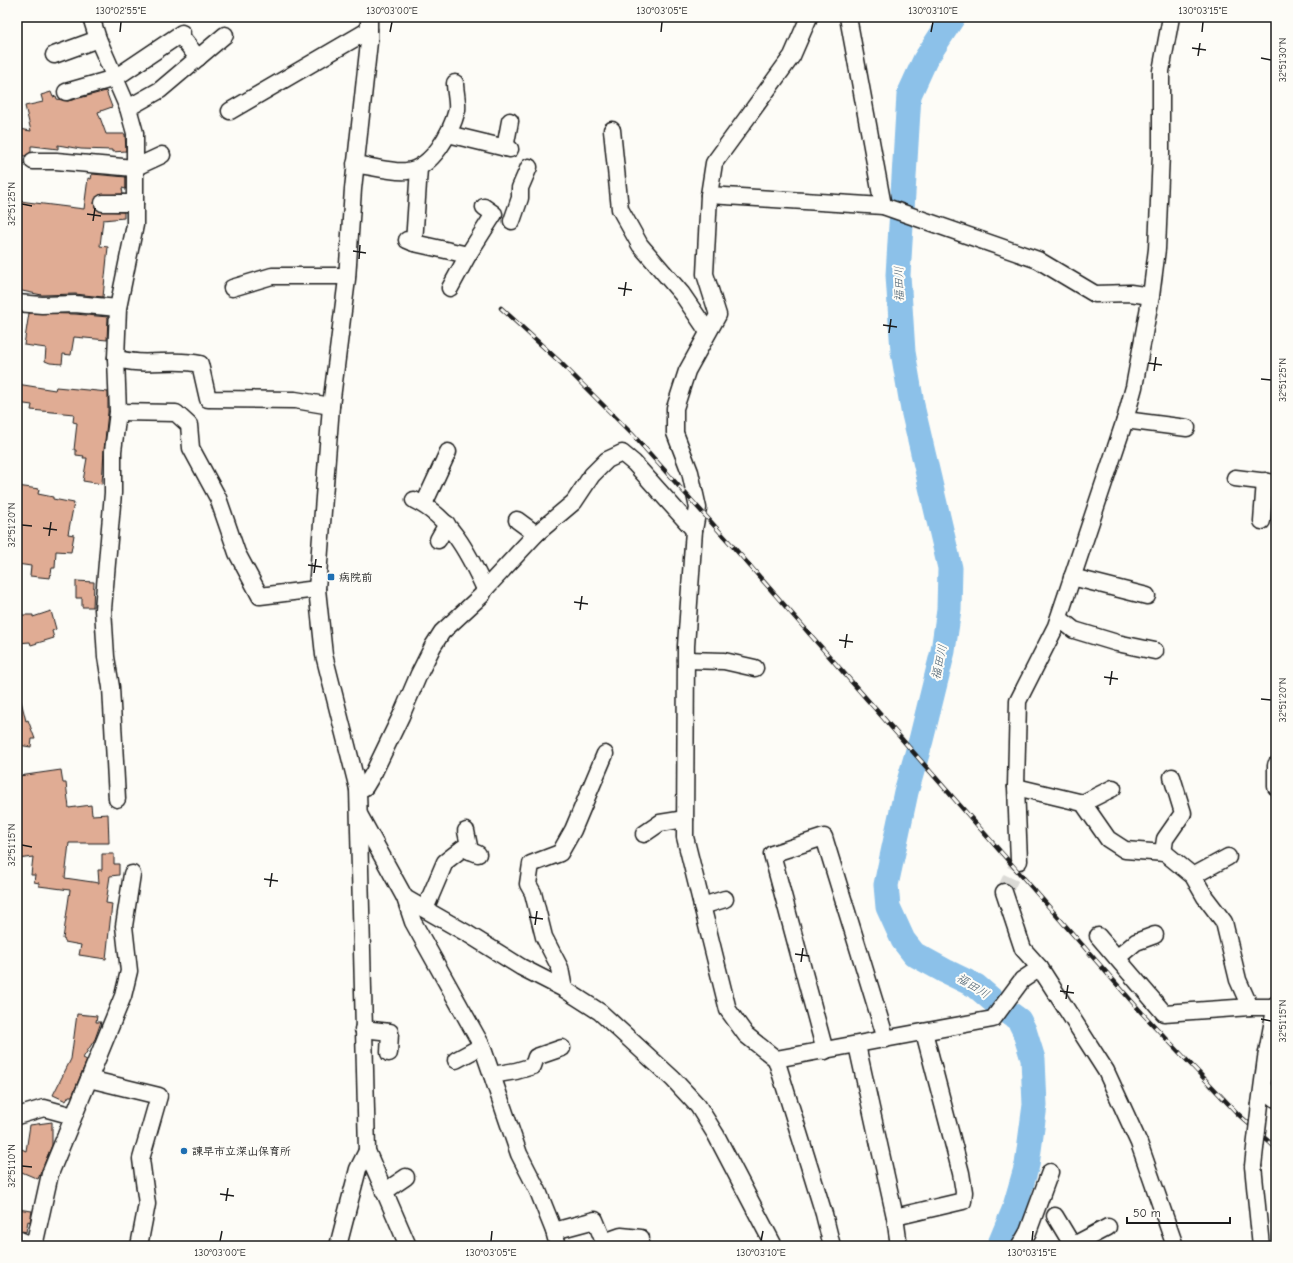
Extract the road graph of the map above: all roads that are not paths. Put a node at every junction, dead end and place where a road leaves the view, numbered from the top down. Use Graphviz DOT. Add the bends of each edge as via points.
graph roads {
  1 [pos="91,17"];
  2 [pos="809,17"];
  3 [pos="848,17"];
  4 [pos="1171,17"];
  5 [pos="369,24"];
  6 [pos="225,35"];
  7 [pos="98,39"];
  8 [pos="54,55"];
  9 [pos="198,58"];
  10 [pos="115,78"];
  11 [pos="454,83"];
  12 [pos="66,92"];
  13 [pos="128,108"];
  14 [pos="230,111"];
  15 [pos="510,121"];
  16 [pos="612,130"];
  17 [pos="448,134"];
  18 [pos="162,155"];
  19 [pos="33,161"];
  20 [pos="355,164"];
  21 [pos="529,167"];
  22 [pos="134,168"];
  23 [pos="419,168"];
  24 [pos="709,195"];
  25 [pos="103,203"];
  26 [pos="135,203"];
  27 [pos="883,206"];
  28 [pos="468,255"];
  29 [pos="347,276"];
  30 [pos="232,288"];
  31 [pos="450,288"];
  32 [pos="1151,296"];
  33 [pos="17,303"];
  34 [pos="118,308"];
  35 [pos="708,332"];
  36 [pos="116,358"];
  37 [pos="332,406"];
  38 [pos="118,412"];
  39 [pos="1126,420"];
  40 [pos="1188,428"];
  41 [pos="448,452"];
  42 [pos="1235,478"];
  43 [pos="1270,482"];
  44 [pos="517,520"];
  45 [pos="1262,521"];
  46 [pos="447,524"];
  47 [pos="694,530"];
  48 [pos="536,534"];
  49 [pos="438,540"];
  50 [pos="1072,577"];
  51 [pos="317,589"];
  52 [pos="486,589"];
  53 [pos="1147,596"];
  54 [pos="1059,618"];
  55 [pos="1155,651"];
  56 [pos="686,660"];
  57 [pos="755,668"];
  58 [pos="605,754"];
  59 [pos="1276,766"];
  60 [pos="1172,777"];
  61 [pos="1016,787"];
  62 [pos="1276,787"];
  63 [pos="1113,788"];
  64 [pos="358,789"];
  65 [pos="116,799"];
  66 [pos="1083,803"];
  67 [pos="359,814"];
  68 [pos="685,819"];
  69 [pos="466,831"];
  70 [pos="644,834"];
  71 [pos="1163,853"];
  72 [pos="1228,857"];
  73 [pos="1019,861"];
  74 [pos="132,874"];
  75 [pos="1194,876"];
  76 [pos="1004,892"];
  77 [pos="405,898"];
  78 [pos="725,899"];
  79 [pos="702,906"];
  80 [pos="425,910"];
  81 [pos="1155,935"];
  82 [pos="1098,936"];
  83 [pos="1117,958"];
  84 [pos="1040,968"];
  85 [pos="564,989"];
  86 [pos="1276,1005"];
  87 [pos="1250,1007"];
  88 [pos="364,1029"];
  89 [pos="924,1032"];
  90 [pos="886,1039"];
  91 [pos="857,1045"];
  92 [pos="482,1046"];
  93 [pos="562,1048"];
  94 [pos="825,1051"];
  95 [pos="389,1053"];
  96 [pos="776,1059"];
  97 [pos="456,1060"];
  98 [pos="492,1075"];
  99 [pos="89,1079"];
  100 [pos="1263,1088"];
  101 [pos="1276,1099"];
  102 [pos="17,1116"];
  103 [pos="74,1116"];
  104 [pos="367,1151"];
  105 [pos="1050,1172"];
  106 [pos="406,1177"];
  107 [pos="384,1192"];
  108 [pos="1055,1216"];
  109 [pos="895,1217"];
  110 [pos="1108,1226"];
  111 [pos="17,1238"];
  112 [pos="641,1238"];
  113 [pos="556,1239"];
  114 [pos="139,1246"];
  115 [pos="338,1246"];
  116 [pos="408,1246"];
  117 [pos="774,1246"];
  118 [pos="832,1246"];
  119 [pos="899,1246"];
  120 [pos="1020,1246"];
  121 [pos="1072,1246"];
  122 [pos="1174,1246"];
  123 [pos="1261,1246"];
  1 -- 7 [label="street"];
  2 -- 24 [label="street" via="792,56 714,163"];
  3 -- 27 [label="street"];
  4 -- 32 [label="street" via="1160,71 1161,153 1157,249"];
  5 -- 14 [label="street"];
  5 -- 20 [label="street"];
  6 -- 9 [label="street"];
  7 -- 8 [label="street"];
  7 -- 10 [label="street"];
  9 -- 10 [label="street" via="181,34"];
  9 -- 13 [label="street" via="160,90"];
  10 -- 12 [label="street"];
  10 -- 13 [label="street"];
  11 -- 17 [label="street" via="457,109"];
  13 -- 22 [label="street" via="135,133"];
  15 -- 17 [label="street" via="508,149"];
  16 -- 35 [label="street" via="620,209 640,245 682,294"];
  17 -- 23 [label="street" via="432,156"];
  18 -- 22 [label="street"];
  19 -- 22 [label="street"];
  20 -- 23 [label="street" via="406,172"];
  20 -- 29 [label="street"];
  21 -- 28 [label="street" via="520,188 514,222 489,211"];
  22 -- 26 [label="street"];
  23 -- 28 [label="street" via="411,241"];
  24 -- 27 [label="street"];
  24 -- 35 [label="street" via="705,274 718,315"];
  25 -- 26 [label="street"];
  26 -- 34 [label="street" via="135,225"];
  27 -- 32 [label="street" via="1038,260 1095,294 1130,293"];
  28 -- 31 [label="street"];
  29 -- 30 [label="street" via="272,276"];
  29 -- 37 [label="street"];
  32 -- 39 [label="street"];
  33 -- 34 [label="street"];
  34 -- 36 [label="street"];
  35 -- 47 [label="street" via="687,371 675,408 674,433 690,472 698,508"];
  36 -- 37 [label="street" via="141,364 187,361 200,364 208,399 295,400"];
  36 -- 38 [label="street"];
  37 -- 51 [label="street"];
  38 -- 51 [label="street" via="176,414 189,425 191,448 218,498 237,553 260,596"];
  38 -- 65 [label="street" via="113,451 110,536 103,609 111,688"];
  39 -- 40 [label="street"];
  39 -- 50 [label="street"];
  41 -- 46 [label="street" via="419,502 429,507"];
  42 -- 43 [label="street"];
  43 -- 45 [label="street"];
  44 -- 48 [label="street"];
  46 -- 49 [label="street"];
  46 -- 52 [label="street" via="471,558"];
  47 -- 48 [label="street" via="622,453 607,460 592,475 574,502"];
  47 -- 56 [label="street"];
  48 -- 52 [label="street"];
  50 -- 53 [label="street"];
  50 -- 54 [label="street"];
  51 -- 64 [label="street" via="324,655"];
  52 -- 64 [label="street" via="442,632 419,674 374,772 365,787"];
  54 -- 55 [label="street" via="1074,630"];
  54 -- 61 [label="street" via="1018,701"];
  56 -- 57 [label="street" via="724,661"];
  56 -- 68 [label="street"];
  58 -- 85 [label="street" via="573,830 560,853 531,864 528,884 534,893 544,937 560,968"];
  59 -- 62 [label="street"];
  60 -- 71 [label="street" via="1183,812 1165,839"];
  61 -- 66 [label="street"];
  61 -- 73 [label="street"];
  63 -- 66 [label="street"];
  64 -- 67 [label="street"];
  66 -- 71 [label="street" via="1108,839 1124,850"];
  67 -- 77 [label="street"];
  67 -- 88 [label="street"];
  68 -- 70 [label="street" via="660,823"];
  68 -- 79 [label="street" via="685,837"];
  69 -- 80 [label="street" via="474,852 463,848 445,862"];
  71 -- 75 [label="street"];
  72 -- 75 [label="street"];
  74 -- 99 [label="street" via="124,926 129,971 123,996"];
  75 -- 87 [label="street" via="1224,922 1238,980"];
  76 -- 84 [label="street" via="1023,948"];
  77 -- 80 [label="street"];
  77 -- 92 [label="street" via="412,922"];
  78 -- 79 [label="street"];
  79 -- 96 [label="street" via="728,1010 746,1035"];
  80 -- 85 [label="street" via="521,967"];
  81 -- 83 [label="street" via="1136,942"];
  82 -- 83 [label="street"];
  83 -- 87 [label="street" via="1164,1013"];
  84 -- 89 [label="street" via="1022,980 994,1019"];
  84 -- 122 [label="street" via="1106,1071 1139,1143"];
  85 -- 117 [label="street" via="600,1012 673,1079 698,1106"];
  86 -- 87 [label="street"];
  86 -- 100 [label="street"];
  88 -- 95 [label="street" via="390,1032"];
  88 -- 104 [label="street"];
  89 -- 90 [label="street"];
  89 -- 109 [label="street" via="961,1173 963,1201"];
  90 -- 91 [label="street"];
  90 -- 94 [label="street" via="824,837 772,854"];
  91 -- 94 [label="street"];
  91 -- 109 [label="street"];
  92 -- 97 [label="street"];
  92 -- 98 [label="street"];
  93 -- 98 [label="street" via="536,1058 533,1066 516,1072"];
  94 -- 96 [label="street"];
  96 -- 118 [label="street"];
  98 -- 113 [label="street" via="519,1154 538,1191"];
  99 -- 103 [label="street"];
  99 -- 114 [label="street" via="159,1096 141,1159 147,1204"];
  100 -- 101 [label="street"];
  100 -- 123 [label="street, bridge" via="1253,1166"];
  102 -- 103 [label="street" via="44,1108"];
  103 -- 111 [label="street" via="50,1174 34,1246"];
  104 -- 107 [label="street"];
  104 -- 115 [label="street" via="358,1169"];
  105 -- 120 [label="street" via="1028,1232"];
  106 -- 107 [label="street"];
  107 -- 116 [label="street"];
  108 -- 121 [label="street"];
  109 -- 119 [label="street"];
  110 -- 121 [label="street"];
  112 -- 113 [label="street" via="621,1236 604,1242 595,1220"];
}
